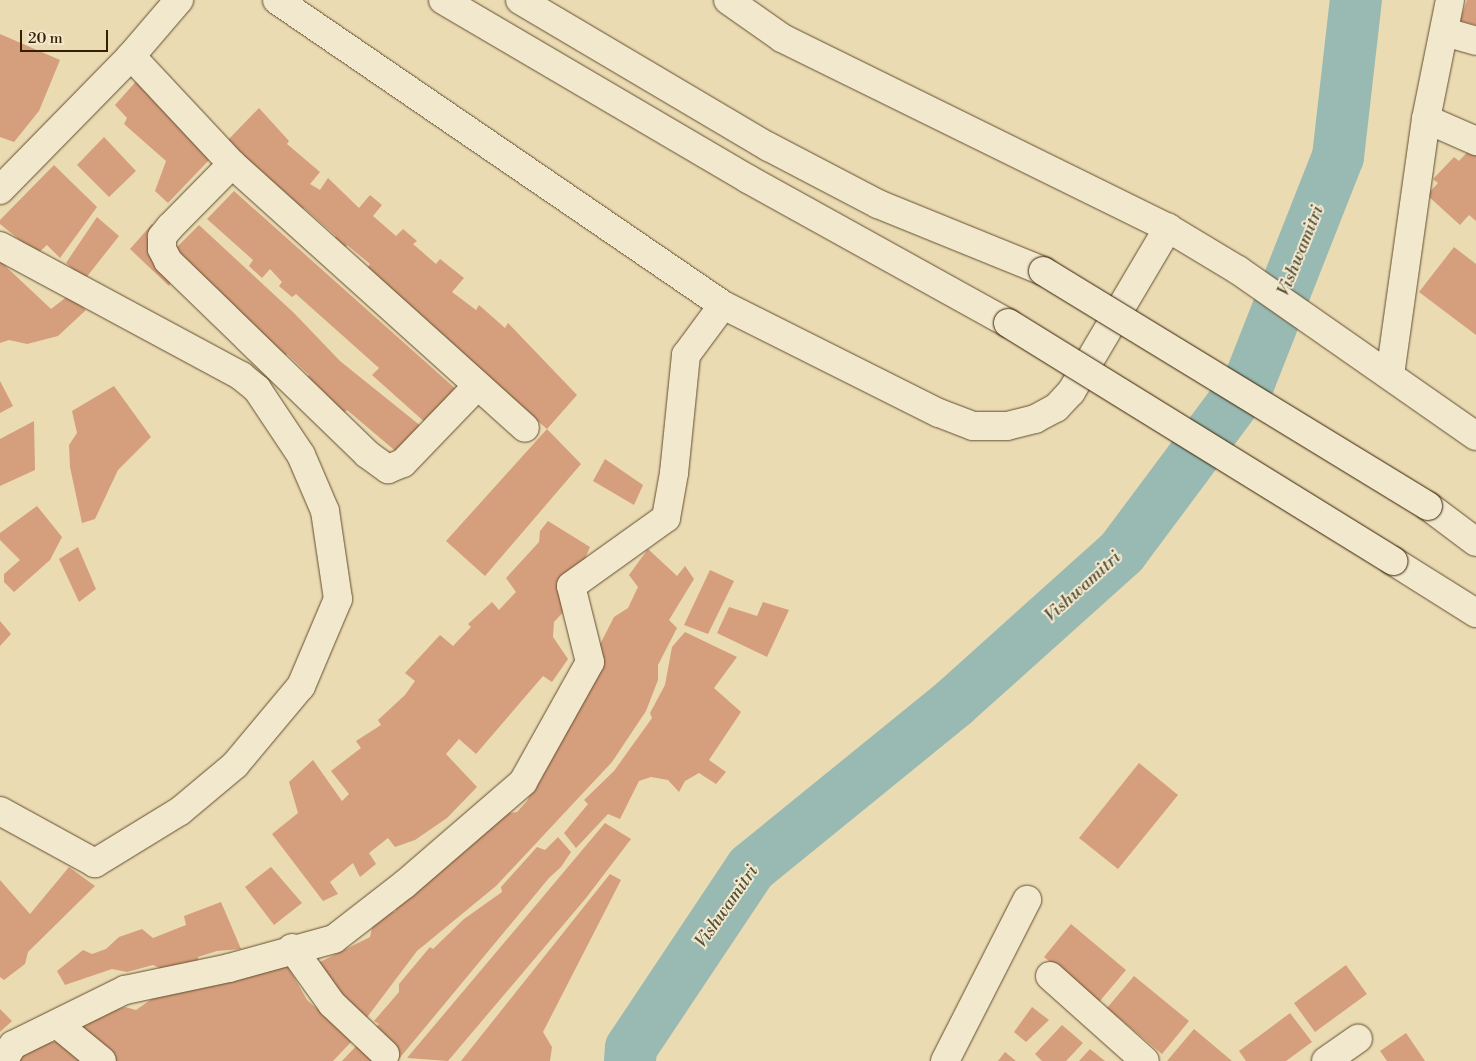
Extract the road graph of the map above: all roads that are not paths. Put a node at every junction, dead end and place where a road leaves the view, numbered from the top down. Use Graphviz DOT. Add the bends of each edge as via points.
graph roads {
  1 [pos="179,0"];
  2 [pos="277,0"];
  3 [pos="443,0"];
  4 [pos="520,0"];
  5 [pos="728,0"];
  6 [pos="1450,0"];
  7 [pos="1444,32"];
  8 [pos="1476,41"];
  9 [pos="131,56"];
  10 [pos="1426,119"];
  11 [pos="1476,141"];
  12 [pos="232,164"];
  13 [pos="0,190"];
  14 [pos="1168,228"];
  15 [pos="0,246"];
  16 [pos="723,305"];
  17 [pos="1384,371"];
  18 [pos="477,386"];
  19 [pos="525,428"];
  20 [pos="1476,436"];
  21 [pos="1476,542"];
  22 [pos="1476,613"];
  23 [pos="0,811"];
  24 [pos="1027,900"];
  25 [pos="292,948"];
  26 [pos="1050,976"];
  27 [pos="57,1024"];
  28 [pos="1358,1038"];
  29 [pos="385,1054"];
  30 [pos="3,1061"];
  31 [pos="102,1061"];
  32 [pos="945,1061"];
  33 [pos="1145,1061"];
  34 [pos="1326,1061"];
  1 -- 9 [label="street"];
  2 -- 16 [label="street"];
  3 -- 22 [label="street, bridge" via="748,179 1008,324"];
  4 -- 21 [label="street, bridge" via="769,147 878,204 1043,271 1428,506"];
  5 -- 14 [label="street" via="782,38"];
  6 -- 7 [label="street"];
  7 -- 8 [label="street"];
  7 -- 10 [label="street"];
  9 -- 12 [label="street"];
  9 -- 13 [label="street"];
  10 -- 11 [label="street"];
  10 -- 17 [label="street"];
  12 -- 18 [label="street"];
  12 -- 18 [label="street" via="170,227 162,237 162,249 168,260 366,454 388,469 403,463"];
  14 -- 16 [label="street" via="1071,392 1056,408 1035,419 1007,426 973,426 939,414"];
  14 -- 17 [label="street" via="1238,270"];
  15 -- 23 [label="street" via="241,376 257,388 301,455 325,510 338,599 301,686 235,766 180,811 95,864"];
  16 -- 25 [label="street" via="686,355 666,518 571,586 590,662 523,782 405,884 334,939"];
  17 -- 20 [label="street"];
  18 -- 19 [label="street"];
  24 -- 32 [label="street"];
  25 -- 27 [label="street" via="229,968 125,990"];
  25 -- 29 [label="street" via="332,1004"];
  26 -- 33 [label="street"];
  27 -- 30 [label="street" via="13,1045"];
  27 -- 31 [label="street"];
  28 -- 34 [label="street"];
}
